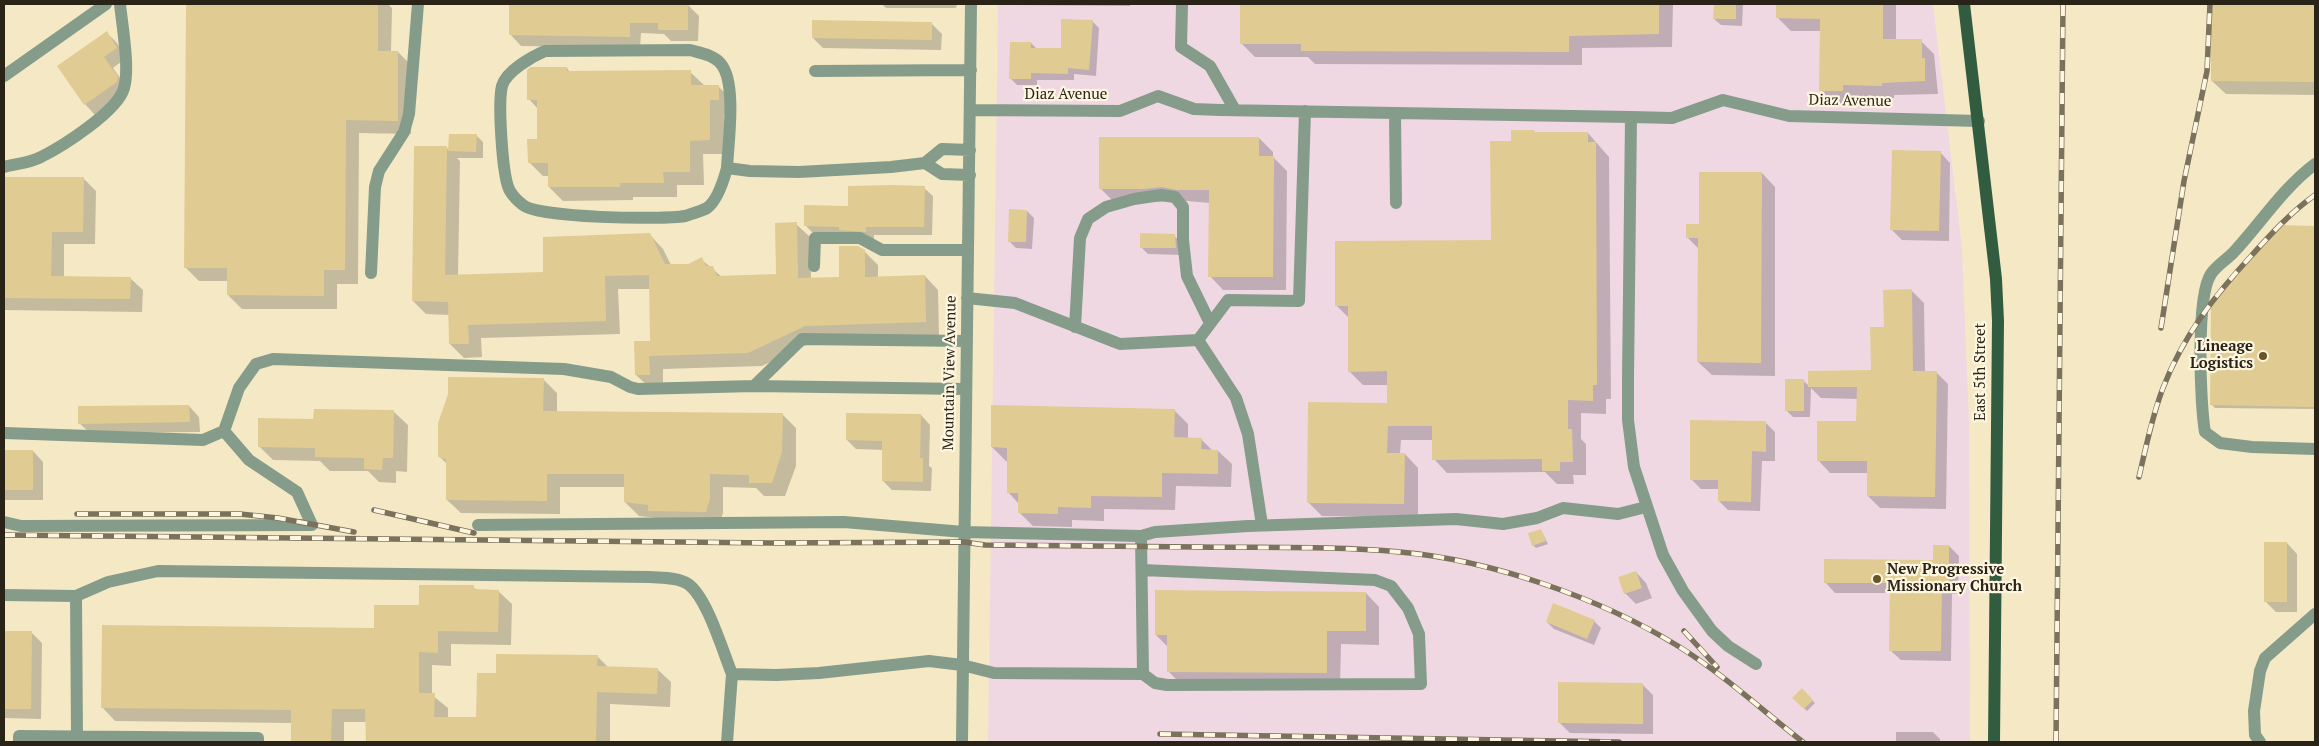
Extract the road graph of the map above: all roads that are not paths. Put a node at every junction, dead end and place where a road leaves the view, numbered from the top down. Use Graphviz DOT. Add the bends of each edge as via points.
graph roads {
  1 [pos="106,4"];
  2 [pos="120,4"];
  3 [pos="418,4"];
  4 [pos="971,4"];
  5 [pos="1182,4"];
  6 [pos="1964,4"];
  7 [pos="815,70"];
  8 [pos="971,70"];
  9 [pos="4,76"];
  10 [pos="970,110"];
  11 [pos="1235,110"];
  12 [pos="1305,112"];
  13 [pos="1395,113"];
  14 [pos="1631,117"];
  15 [pos="1979,120"];
  16 [pos="970,150"];
  17 [pos="925,163"];
  18 [pos="2315,164"];
  19 [pos="4,167"];
  20 [pos="726,168"];
  21 [pos="970,175"];
  22 [pos="1396,203"];
  23 [pos="968,250"];
  24 [pos="814,266"];
  25 [pos="371,273"];
  26 [pos="967,298"];
  27 [pos="1210,323"];
  28 [pos="1075,327"];
  29 [pos="1198,340"];
  30 [pos="966,341"];
  31 [pos="754,386"];
  32 [pos="965,389"];
  33 [pos="224,431"];
  34 [pos="4,433"];
  35 [pos="2315,449"];
  36 [pos="1646,507"];
  37 [pos="4,522"];
  38 [pos="478,525"];
  39 [pos="1262,526"];
  40 [pos="964,532"];
  41 [pos="1141,536"];
  42 [pos="1142,570"];
  43 [pos="4,595"];
  44 [pos="76,596"];
  45 [pos="2315,614"];
  46 [pos="1756,664"];
  47 [pos="962,665"];
  48 [pos="732,674"];
  49 [pos="1143,674"];
  50 [pos="77,737"];
  51 [pos="148,739"];
  52 [pos="19,742"];
  53 [pos="258,742"];
  54 [pos="727,742"];
  55 [pos="962,742"];
  56 [pos="1994,742"];
  57 [pos="2260,742"];
  1 -- 9 [label="street"];
  2 -- 19 [label="street" via="125,87 117,103 39,158"];
  3 -- 25 [label="street" via="409,114 404,132 379,171 375,187"];
  4 -- 8 [label="street, Mountain View Avenue"];
  5 -- 11 [label="street" via="1181,47 1210,66"];
  6 -- 15 [label="main road, East 5th Street"];
  7 -- 8 [label="street"];
  8 -- 10 [label="street, Mountain View Avenue"];
  10 -- 11 [label="street, Diaz Avenue" via="1120,111 1158,96 1194,109"];
  10 -- 16 [label="street, Mountain View Avenue"];
  11 -- 12 [label="street"];
  12 -- 13 [label="street"];
  12 -- 27 [label="street" via="1299,301 1228,300"];
  13 -- 14 [label="street"];
  13 -- 22 [label="street"];
  14 -- 15 [label="street, Diaz Avenue" via="1672,118 1723,100 1789,116"];
  14 -- 36 [label="street" via="1628,420 1634,467"];
  15 -- 56 [label="main road, East 5th Street" via="1998,321"];
  16 -- 17 [label="street" via="942,149"];
  16 -- 21 [label="street, Mountain View Avenue"];
  17 -- 20 [label="street" via="891,168 799,172"];
  17 -- 21 [label="street" via="942,174"];
  18 -- 35 [label="street" via="2296,179 2210,274 2203,297 2201,398 2205,432 2220,443"];
  20 -- 20 [label="street" via="728,76 722,64 711,56 690,50 545,51 530,57 502,84 501,140 509,190 525,207 546,214 685,216 707,208 723,183"];
  21 -- 23 [label="street, Mountain View Avenue"];
  23 -- 24 [label="street" via="882,250 860,238 814,238"];
  23 -- 26 [label="street, Mountain View Avenue"];
  26 -- 28 [label="street" via="1015,304"];
  26 -- 30 [label="street, Mountain View Avenue"];
  27 -- 28 [label="street" via="1187,276 1183,207 1176,197 1161,195 1106,207 1088,219 1080,238"];
  27 -- 29 [label="street"];
  28 -- 29 [label="street" via="1120,344"];
  29 -- 39 [label="street" via="1236,398 1248,434"];
  30 -- 31 [label="street" via="802,339"];
  30 -- 32 [label="street, Mountain View Avenue"];
  31 -- 32 [label="street"];
  31 -- 33 [label="street" via="638,389 611,377 564,369 273,360 256,364 239,388"];
  32 -- 40 [label="street, Mountain View Avenue"];
  33 -- 34 [label="street" via="202,440"];
  33 -- 37 [label="street" via="249,460 297,492 312,525 21,526"];
  36 -- 39 [label="street" via="1618,514 1563,508 1537,518 1503,524 1456,519"];
  36 -- 46 [label="street" via="1663,554 1694,607 1712,632"];
  38 -- 40 [label="street" via="844,522"];
  39 -- 41 [label="street" via="1155,532"];
  40 -- 41 [label="street"];
  40 -- 47 [label="street, Mountain View Avenue"];
  41 -- 42 [label="street"];
  42 -- 49 [label="street"];
  42 -- 49 [label="street" via="1375,580 1391,586 1408,608 1419,634 1421,684 1167,685 1155,683"];
  43 -- 44 [label="street"];
  44 -- 48 [label="street" via="108,582 158,571 673,579 688,583 704,605"];
  44 -- 50 [label="street"];
  45 -- 57 [label="street" via="2265,658 2254,711 2255,735"];
  47 -- 48 [label="street" via="929,661 819,673"];
  47 -- 49 [label="street" via="994,673"];
  47 -- 55 [label="street, Mountain View Avenue"];
  48 -- 54 [label="street"];
  50 -- 51 [label="street"];
  50 -- 52 [label="street" via="19,736"];
  51 -- 53 [label="street" via="258,738"];
}
